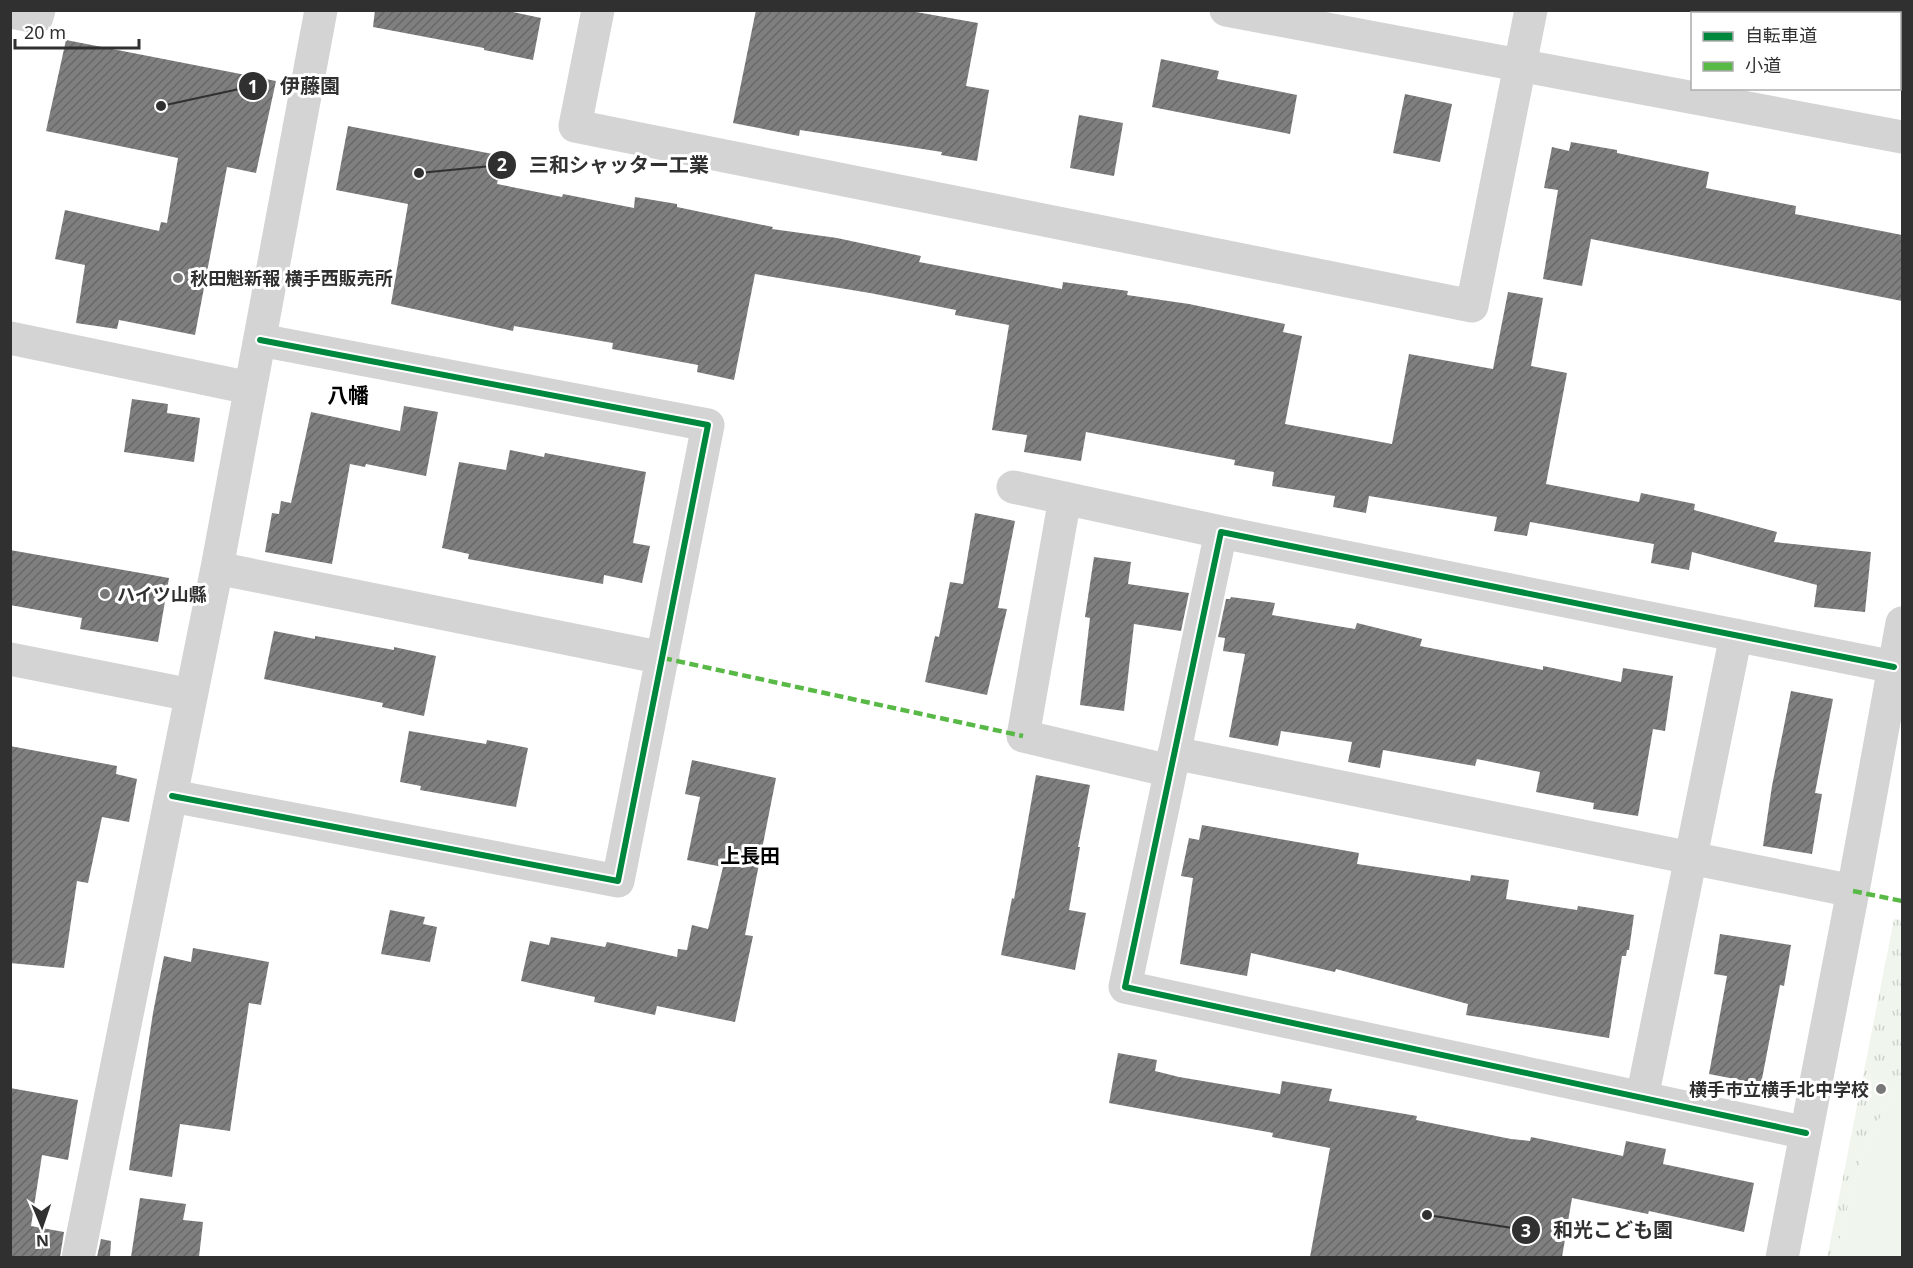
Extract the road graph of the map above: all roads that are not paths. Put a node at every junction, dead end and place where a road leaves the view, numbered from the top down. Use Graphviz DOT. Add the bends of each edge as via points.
graph roads {
  1 [pos="39,10"];
  2 [pos="321,10"];
  3 [pos="598,10"];
  4 [pos="1226,10"];
  5 [pos="1531,10"];
  6 [pos="10,12"];
  7 [pos="1519,67"];
  8 [pos="1902,137"];
  9 [pos="10,338"];
  10 [pos="260,340"];
  11 [pos="250,388"];
  12 [pos="1013,487"];
  13 [pos="1065,498"];
  14 [pos="1221,532"];
  15 [pos="217,568"];
  16 [pos="1902,623"];
  17 [pos="1736,635"];
  18 [pos="663,658"];
  19 [pos="10,659"];
  20 [pos="1894,667"];
  21 [pos="191,695"];
  22 [pos="1172,762"];
  23 [pos="172,796"];
  24 [pos="1691,858"];
  25 [pos="1853,891"];
  26 [pos="1642,1098"];
  27 [pos="1806,1133"];
  28 [pos="78,1257"];
  29 [pos="1782,1257"];
  1 -- 6 [label="street" via="38,17"];
  2 -- 10 [label="street"];
  3 -- 7 [label="street" via="575,126 1472,306"];
  4 -- 7 [label="street"];
  5 -- 7 [label="street"];
  7 -- 8 [label="street"];
  9 -- 11 [label="street"];
  10 -- 11 [label="street"];
  10 -- 18 [label="street" via="708,425"];
  11 -- 15 [label="street"];
  12 -- 13 [label="street"];
  13 -- 14 [label="street"];
  13 -- 22 [label="street" via="1023,736"];
  14 -- 17 [label="street"];
  14 -- 22 [label="street"];
  15 -- 18 [label="street"];
  15 -- 21 [label="street"];
  16 -- 20 [label="street"];
  17 -- 20 [label="street"];
  17 -- 24 [label="street"];
  18 -- 23 [label="street" via="618,881"];
  19 -- 21 [label="street"];
  20 -- 25 [label="street"];
  21 -- 23 [label="street"];
  22 -- 24 [label="street"];
  22 -- 26 [label="street" via="1125,987"];
  23 -- 28 [label="street"];
  24 -- 25 [label="street"];
  24 -- 26 [label="street"];
  25 -- 27 [label="street"];
  26 -- 27 [label="street"];
  27 -- 29 [label="street"];
}
